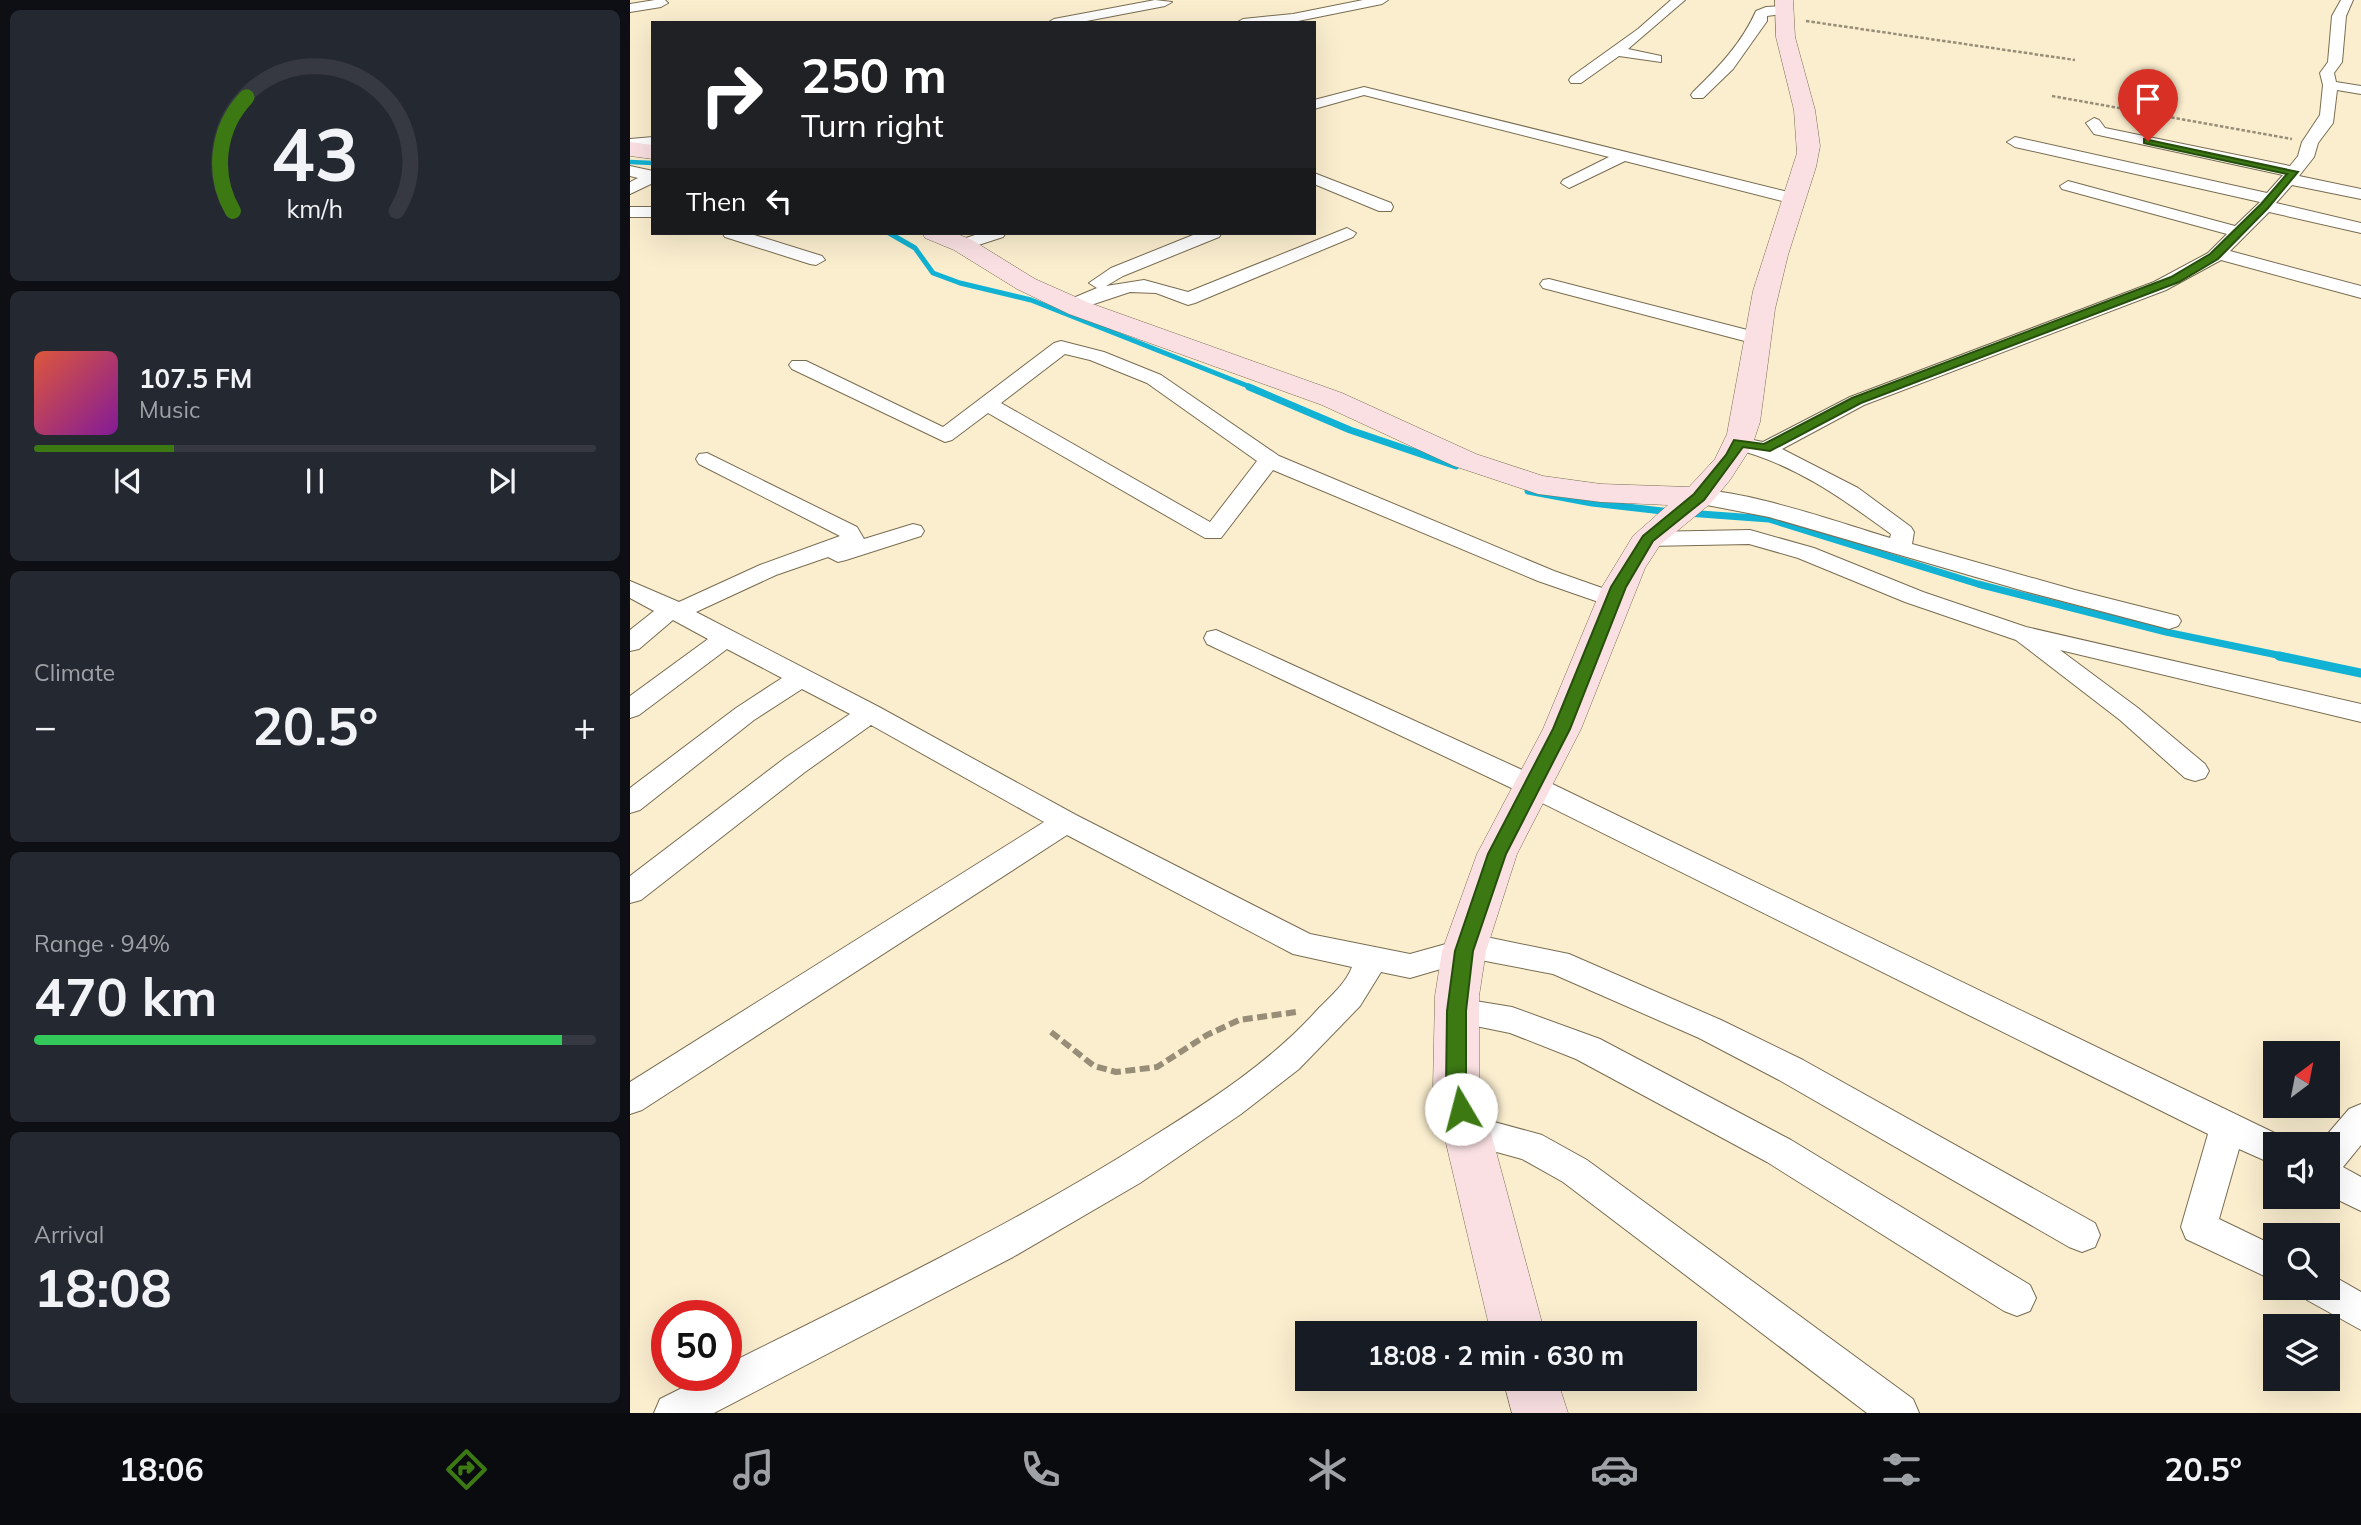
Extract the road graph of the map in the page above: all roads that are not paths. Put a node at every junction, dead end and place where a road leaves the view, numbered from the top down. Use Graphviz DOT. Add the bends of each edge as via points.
graph roads {
  1 [pos="1382,0"];
  2 [pos="1679,0"];
  3 [pos="2347,0"];
  4 [pos="1165,2"];
  5 [pos="661,3"];
  6 [pos="630,8"];
  7 [pos="1783,10"];
  8 [pos="1065,21"];
  9 [pos="1263,21"];
  10 [pos="1616,51"];
  11 [pos="1656,59"];
  12 [pos="1576,80"];
  13 [pos="2330,85"];
  14 [pos="2361,90"];
  15 [pos="1698,95"];
  16 [pos="1316,104"];
  17 [pos="2094,123"];
  18 [pos="2015,142"];
  19 [pos="651,144"];
  20 [pos="1624,156"];
  21 [pos="636,159"];
  22 [pos="651,174"];
  23 [pos="2290,175"];
  24 [pos="651,177"];
  25 [pos="1316,179"];
  26 [pos="1569,183"];
  27 [pos="2068,186"];
  28 [pos="630,189"];
  29 [pos="2361,194"];
  30 [pos="1794,199"];
  31 [pos="2268,203"];
  32 [pos="1385,207"];
  33 [pos="630,212"];
  34 [pos="651,212"];
  35 [pos="2361,228"];
  36 [pos="2239,232"];
  37 [pos="1347,233"];
  38 [pos="737,235"];
  39 [pos="939,235"];
  40 [pos="991,235"];
  41 [pos="1208,235"];
  42 [pos="963,245"];
  43 [pos="2217,253"];
  44 [pos="816,260"];
  45 [pos="1549,284"];
  46 [pos="2361,292"];
  47 [pos="1070,304"];
  48 [pos="1756,338"];
  49 [pos="799,365"];
  50 [pos="987,404"];
  51 [pos="1738,443"];
  52 [pos="1766,449"];
  53 [pos="707,459"];
  54 [pos="1271,461"];
  55 [pos="1699,497"];
  56 [pos="913,531"];
  57 [pos="1648,539"];
  58 [pos="1899,548"];
  59 [pos="630,587"];
  60 [pos="1613,600"];
  61 [pos="680,612"];
  62 [pos="2169,621"];
  63 [pos="2020,633"];
  64 [pos="727,637"];
  65 [pos="1216,638"];
  66 [pos="630,643"];
  67 [pos="802,677"];
  68 [pos="630,709"];
  69 [pos="870,713"];
  70 [pos="2361,713"];
  71 [pos="2194,771"];
  72 [pos="1532,786"];
  73 [pos="630,803"];
  74 [pos="1066,822"];
  75 [pos="630,892"];
  76 [pos="1465,948"];
  77 [pos="1369,960"];
  78 [pos="1457,1011"];
  79 [pos="630,1100"];
  80 [pos="2361,1119"];
  81 [pos="2228,1125"];
  82 [pos="1465,1129"];
  83 [pos="2263,1144"];
  84 [pos="2340,1145"];
  85 [pos="2340,1184"];
  86 [pos="2361,1195"];
  87 [pos="2082,1234"];
  88 [pos="2263,1258"];
  89 [pos="2017,1298"];
  90 [pos="2340,1300"];
  91 [pos="2361,1312"];
  92 [pos="1515,1321"];
  93 [pos="1534,1391"];
  94 [pos="674,1413"];
  95 [pos="1540,1413"];
  96 [pos="1899,1413"];
  1 -- 9 [label="street"];
  2 -- 10 [label="street"];
  3 -- 13 [label="street" via="2339,16 2335,62 2327,73"];
  4 -- 8 [label="street"];
  5 -- 6 [label="street"];
  7 -- 15 [label="street" via="1761,14 1728,66"];
  7 -- 30 [label="main road" via="1809,144"];
  10 -- 11 [label="street"];
  10 -- 12 [label="street"];
  13 -- 14 [label="street"];
  13 -- 23 [label="street" via="2325,123"];
  16 -- 20 [label="street" via="1364,91"];
  17 -- 23 [label="street" via="2099,131"];
  18 -- 31 [label="street"];
  19 -- 21 [label="street"];
  20 -- 26 [label="street"];
  20 -- 30 [label="street"];
  21 -- 22 [label="street"];
  23 -- 29 [label="street"];
  23 -- 31 [label="street"];
  24 -- 28 [label="street"];
  25 -- 32 [label="street"];
  27 -- 36 [label="street"];
  30 -- 48 [label="main road"];
  31 -- 35 [label="street"];
  31 -- 36 [label="street"];
  33 -- 34 [label="street"];
  36 -- 43 [label="street"];
  37 -- 47 [label="street" via="1188,299 1170,290 1123,285"];
  38 -- 44 [label="street"];
  39 -- 42 [label="main road"];
  40 -- 42 [label="street"];
  41 -- 47 [label="street" via="1117,272"];
  42 -- 47 [label="main road" via="1026,284"];
  43 -- 46 [label="street"];
  43 -- 52 [label="street" via="2160,286 1857,401"];
  45 -- 48 [label="street"];
  47 -- 55 [label="main road" via="1263,372 1465,460 1538,485"];
  48 -- 51 [label="main road"];
  49 -- 50 [label="street" via="945,436"];
  50 -- 54 [label="street" via="1061,347 1154,379"];
  50 -- 54 [label="street" via="1213,533"];
  51 -- 52 [label="street"];
  51 -- 55 [label="main road"];
  52 -- 58 [label="street" via="1850,493 1903,532"];
  53 -- 61 [label="street" via="853,538 736,583"];
  54 -- 60 [label="street"];
  55 -- 57 [label="main road"];
  55 -- 58 [label="street" via="1732,501"];
  56 -- 61 [label="street"];
  57 -- 60 [label="main road"];
  57 -- 63 [label="street" via="1725,536 1771,542"];
  58 -- 62 [label="street" via="2065,597"];
  59 -- 61 [label="street"];
  60 -- 72 [label="main road" via="1562,729"];
  61 -- 64 [label="street"];
  61 -- 66 [label="street"];
  63 -- 70 [label="street"];
  63 -- 71 [label="street" via="2129,714"];
  64 -- 67 [label="street"];
  64 -- 68 [label="street"];
  65 -- 72 [label="street"];
  67 -- 69 [label="street"];
  67 -- 73 [label="street" via="745,714"];
  69 -- 74 [label="street"];
  69 -- 75 [label="street"];
  72 -- 76 [label="main road" via="1497,854"];
  72 -- 81 [label="street"];
  74 -- 77 [label="street" via="1304,945"];
  74 -- 79 [label="street"];
  76 -- 77 [label="street" via="1410,966"];
  76 -- 78 [label="main road"];
  76 -- 87 [label="street" via="1558,963 1710,1029"];
  77 -- 94 [label="street" via="1365,977 1353,992 1322,1029 1280,1067 1146,1160 901,1297"];
  78 -- 82 [label="main road" via="1456,1088"];
  78 -- 89 [label="street" via="1512,1020 1588,1049 1779,1151"];
  80 -- 84 [label="street"];
  81 -- 83 [label="street"];
  81 -- 88 [label="street" via="2199,1227"];
  82 -- 92 [label="main road"];
  82 -- 96 [label="street" via="1530,1146 1576,1171"];
  85 -- 86 [label="street"];
  90 -- 91 [label="street"];
  93 -- 95 [label="main road"];
}
